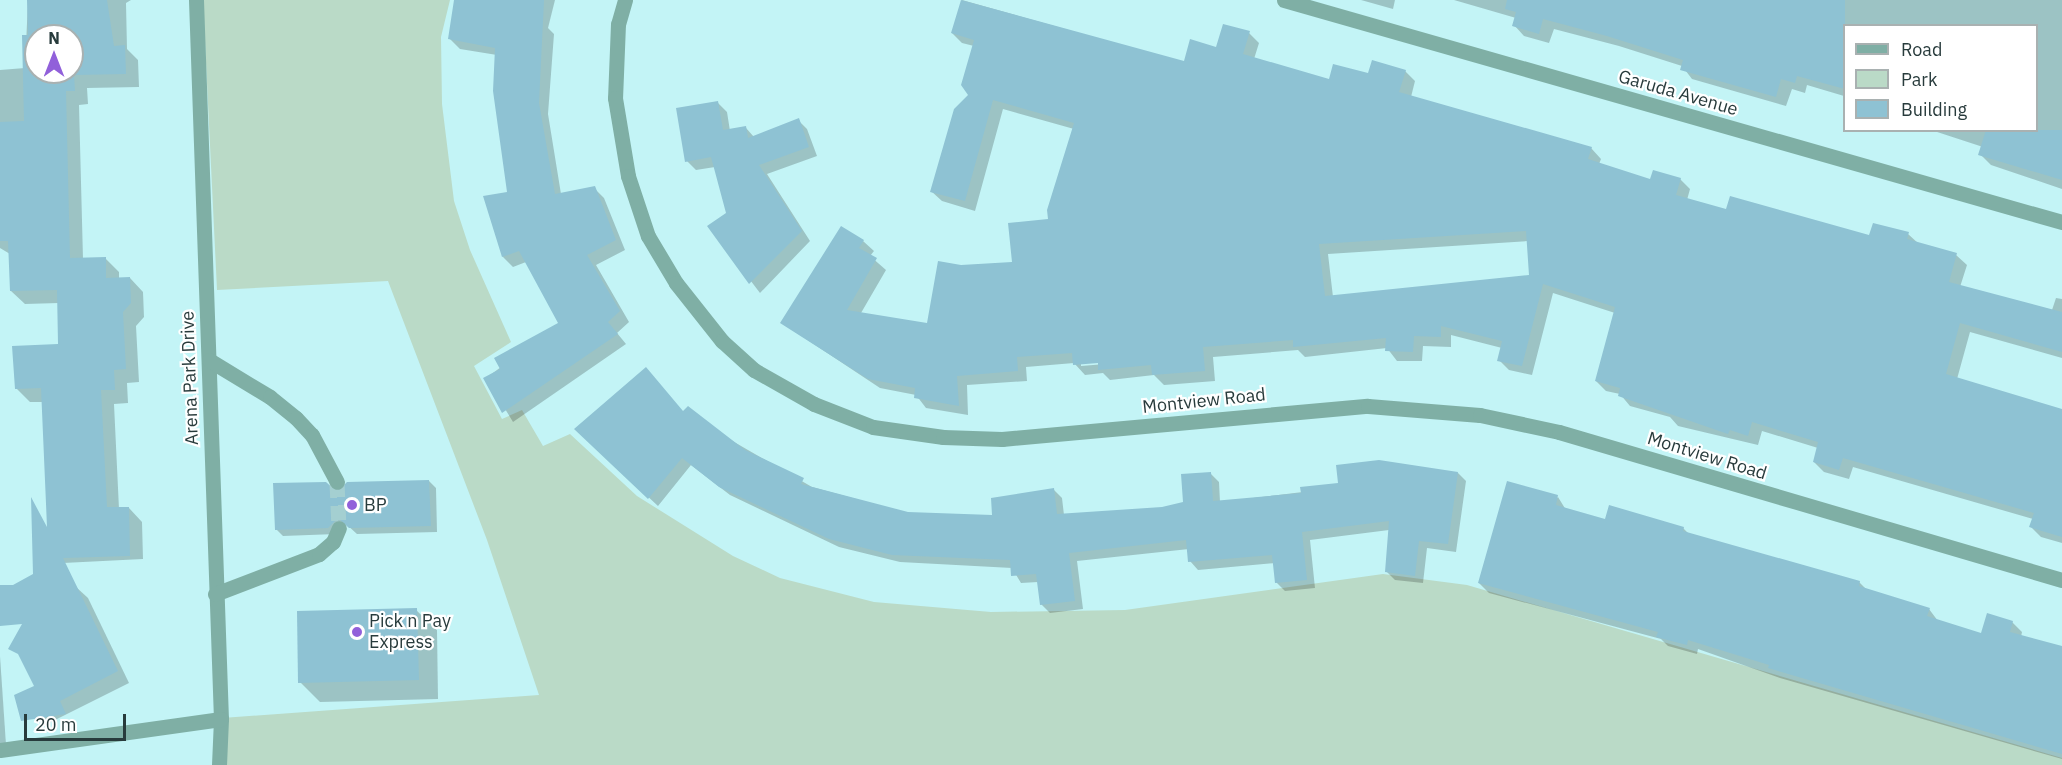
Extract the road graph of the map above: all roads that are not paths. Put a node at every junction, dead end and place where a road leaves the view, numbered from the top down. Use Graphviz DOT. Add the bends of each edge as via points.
graph roads {
  1 [pos="196,0"];
  2 [pos="625,0"];
  3 [pos="1284,0"];
  4 [pos="2062,222"];
  5 [pos="208,360"];
  6 [pos="337,482"];
  7 [pos="339,528"];
  8 [pos="2062,580"];
  9 [pos="215,594"];
  10 [pos="221,719"];
  11 [pos="0,750"];
  12 [pos="220,762"];
  1 -- 5 [label="street, Arena Park Drive"];
  2 -- 8 [label="street, Montview Road" via="618,24 615,98 628,176 648,236 676,283 722,341 754,370 814,404 873,427 943,437 1002,439 1368,406 1422,407 1480,415 1559,432"];
  3 -- 4 [label="street, Garuda Avenue"];
  5 -- 6 [label="street" via="270,397 296,418 312,435"];
  5 -- 9 [label="street, Arena Park Drive"];
  7 -- 9 [label="street" via="333,542 318,554"];
  9 -- 10 [label="street, Arena Park Drive"];
  10 -- 11 [label="street"];
  10 -- 12 [label="street, Arena Park Drive"];
}
